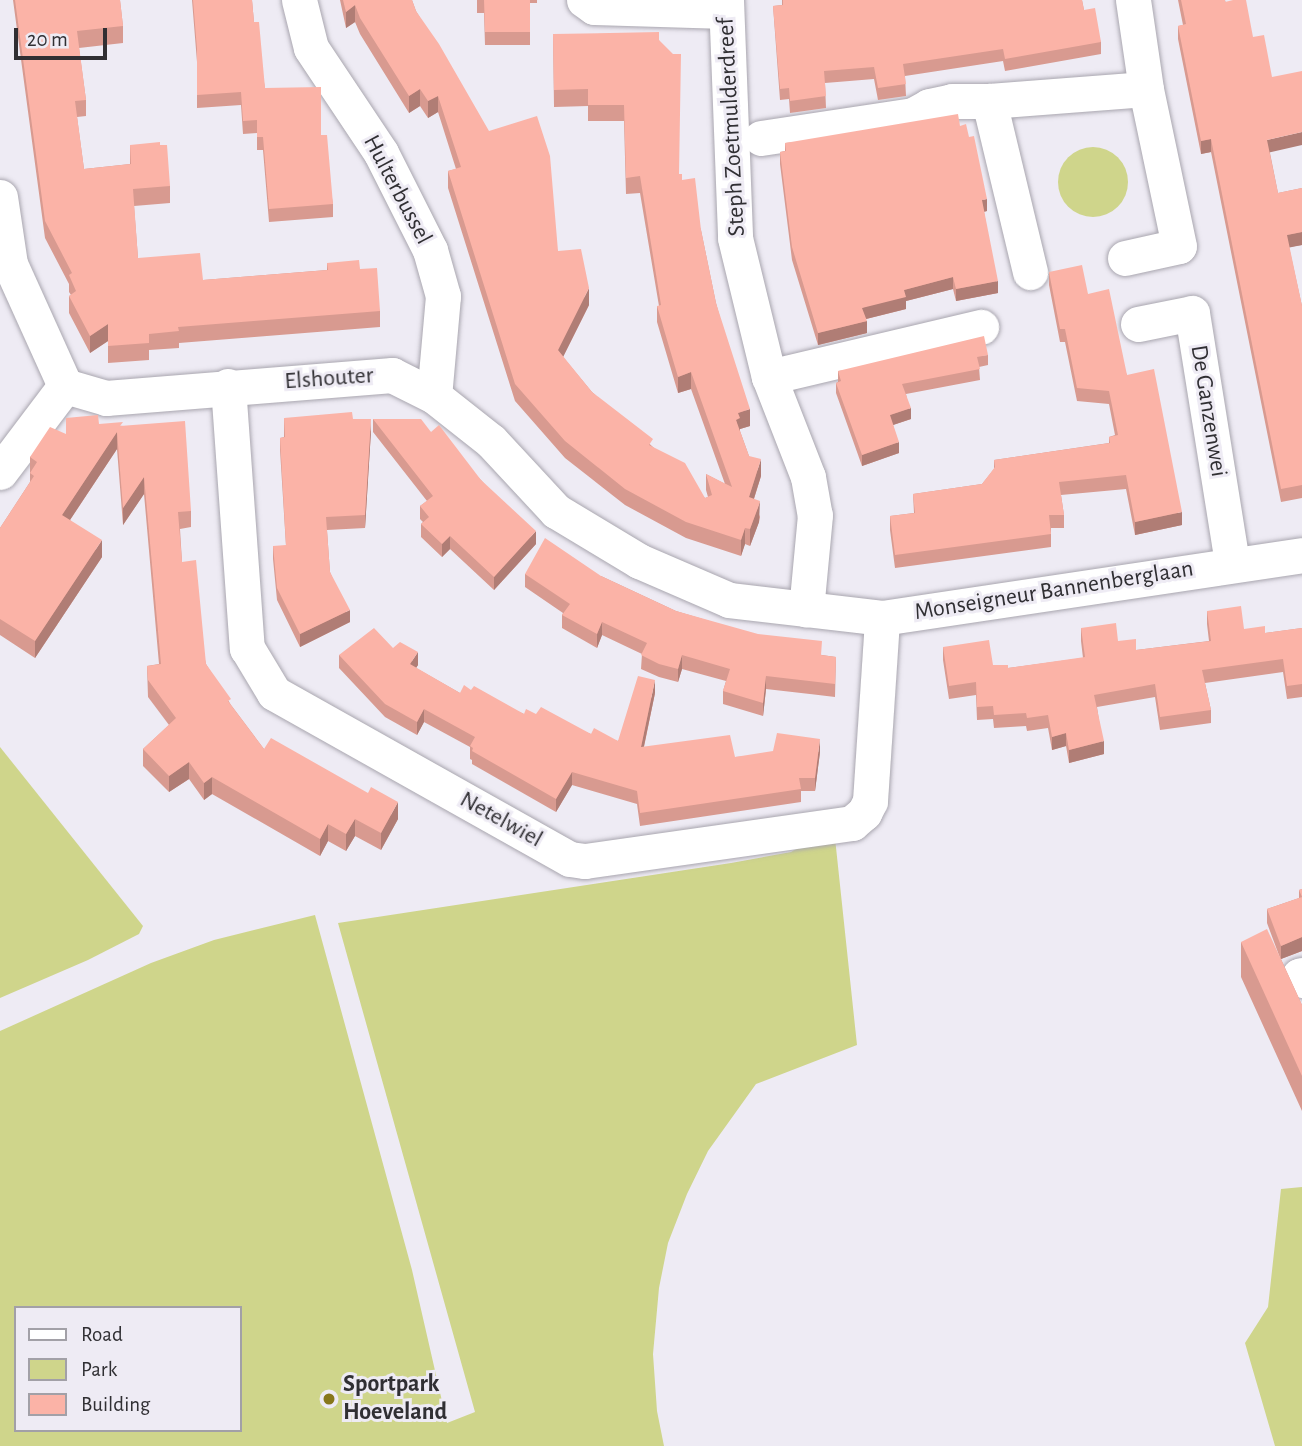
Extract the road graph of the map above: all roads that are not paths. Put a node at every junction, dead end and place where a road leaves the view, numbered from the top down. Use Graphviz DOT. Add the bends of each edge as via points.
graph roads {
  1 [pos="299,0"];
  2 [pos="584,0"];
  3 [pos="1133,0"];
  4 [pos="726,6"];
  5 [pos="1146,89"];
  6 [pos="989,102"];
  7 [pos="761,138"];
  8 [pos="0,197"];
  9 [pos="1125,258"];
  10 [pos="5,266"];
  11 [pos="1030,272"];
  12 [pos="1138,324"];
  13 [pos="981,327"];
  14 [pos="769,377"];
  15 [pos="65,386"];
  16 [pos="228,386"];
  17 [pos="434,396"];
  18 [pos="0,472"];
  19 [pos="1302,555"];
  20 [pos="1232,564"];
  21 [pos="806,610"];
  22 [pos="882,618"];
  23 [pos="1302,975"];
  24 [pos="1302,980"];
  1 -- 17 [label="street, Hulterbussel" via="312,48 381,153 430,250 443,296"];
  2 -- 4 [label="street" via="594,7"];
  3 -- 5 [label="street"];
  4 -- 14 [label="street, Steph Zoetmulderdreef" via="735,238"];
  5 -- 6 [label="street"];
  5 -- 9 [label="street" via="1179,246"];
  6 -- 7 [label="street" via="952,102 913,115"];
  6 -- 11 [label="street"];
  8 -- 10 [label="street"];
  10 -- 15 [label="street"];
  12 -- 20 [label="street, De Ganzenwei" via="1192,313"];
  13 -- 14 [label="street"];
  14 -- 21 [label="street, Steph Zoetmulderdreef" via="808,477 815,515"];
  15 -- 16 [label="street, Elshouter" via="106,398"];
  15 -- 18 [label="street"];
  16 -- 17 [label="street, Elshouter" via="392,374"];
  16 -- 22 [label="street, Netelwiel" via="247,648 274,693 570,859 585,861 852,822 864,813 870,800"];
  17 -- 21 [label="street, Elshouter" via="491,441 556,511 639,561 729,600"];
  19 -- 20 [label="street, Monseigneur Bannenberglaan"];
  20 -- 22 [label="street, Monseigneur Bannenberglaan"];
  21 -- 22 [label="street, Monseigneur Bannenberglaan"];
  23 -- 24 [label="street"];
}
